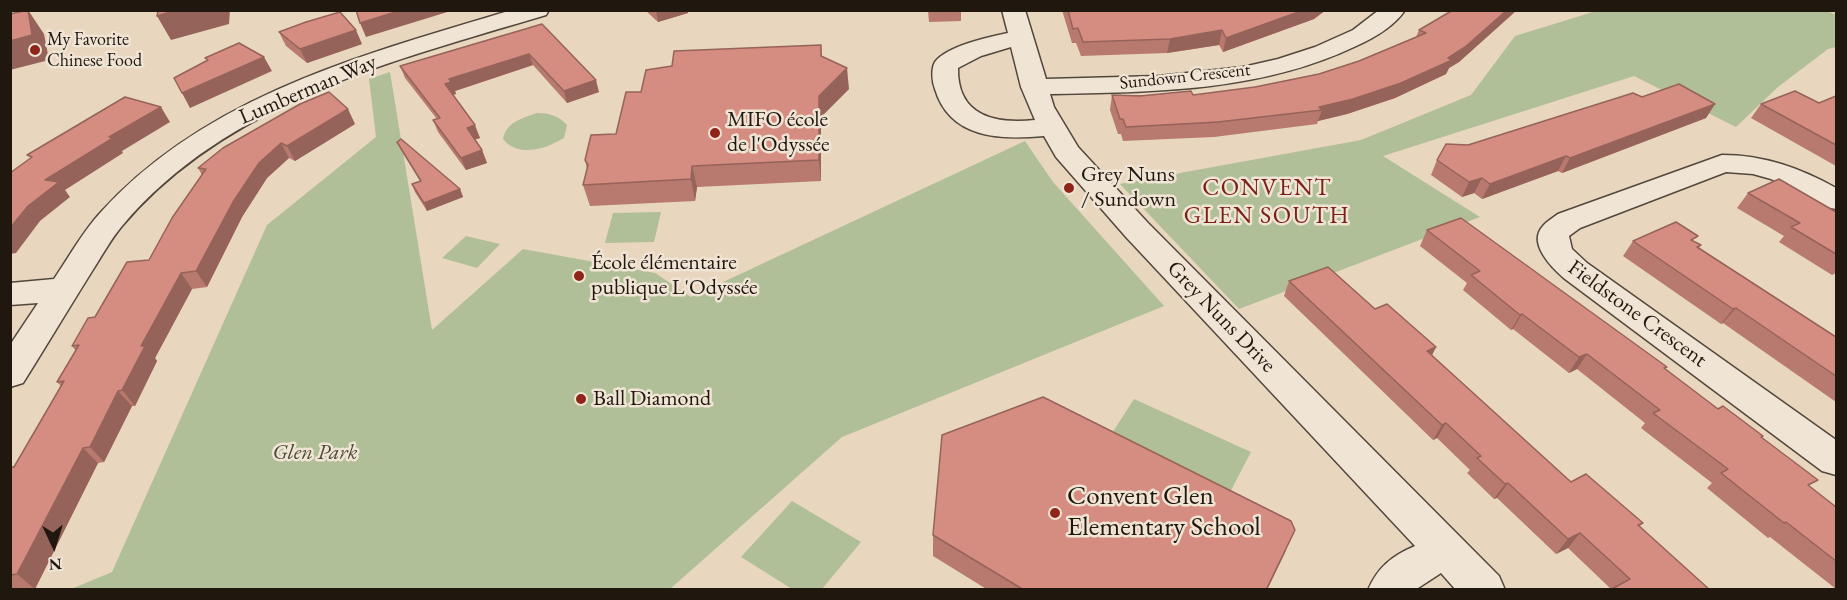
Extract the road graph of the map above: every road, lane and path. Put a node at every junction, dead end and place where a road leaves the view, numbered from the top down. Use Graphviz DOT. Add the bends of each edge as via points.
graph roads {
  1 [pos="538,10"];
  2 [pos="1013,10"];
  3 [pos="1394,10"];
  4 [pos="1020,38"];
  5 [pos="1034,87"];
  6 [pos="1051,127"];
  7 [pos="1836,200"];
  8 [pos="64,289"];
  9 [pos="10,294"];
  10 [pos="10,374"];
  11 [pos="1836,460"];
  12 [pos="1446,550"];
  13 [pos="1389,590"];
  14 [pos="1484,590"];
  1 -- 8 [label="street, Lumberman Way" via="333,76 233,122 145,183 111,220"];
  2 -- 4 [label="street, Grey Nuns Drive"];
  3 -- 5 [label="street, Sundown Crescent" via="1363,34 1342,44 1260,70 1180,82"];
  4 -- 5 [label="street, Grey Nuns Drive"];
  4 -- 6 [label="street" via="983,45 959,56 946,65 945,85 954,102 977,125 998,130"];
  5 -- 6 [label="street, Grey Nuns Drive"];
  6 -- 12 [label="street, Grey Nuns Drive" via="1066,151 1137,230"];
  7 -- 11 [label="street, Fieldstone Crescent" via="1780,171 1743,163 1722,164 1569,221 1554,232 1553,245 1576,271"];
  8 -- 9 [label="street"];
  8 -- 10 [label="street, Lumberman Way"];
  12 -- 13 [label="street" via="1412,567 1394,580"];
  12 -- 14 [label="street, Grey Nuns Drive"];
}
